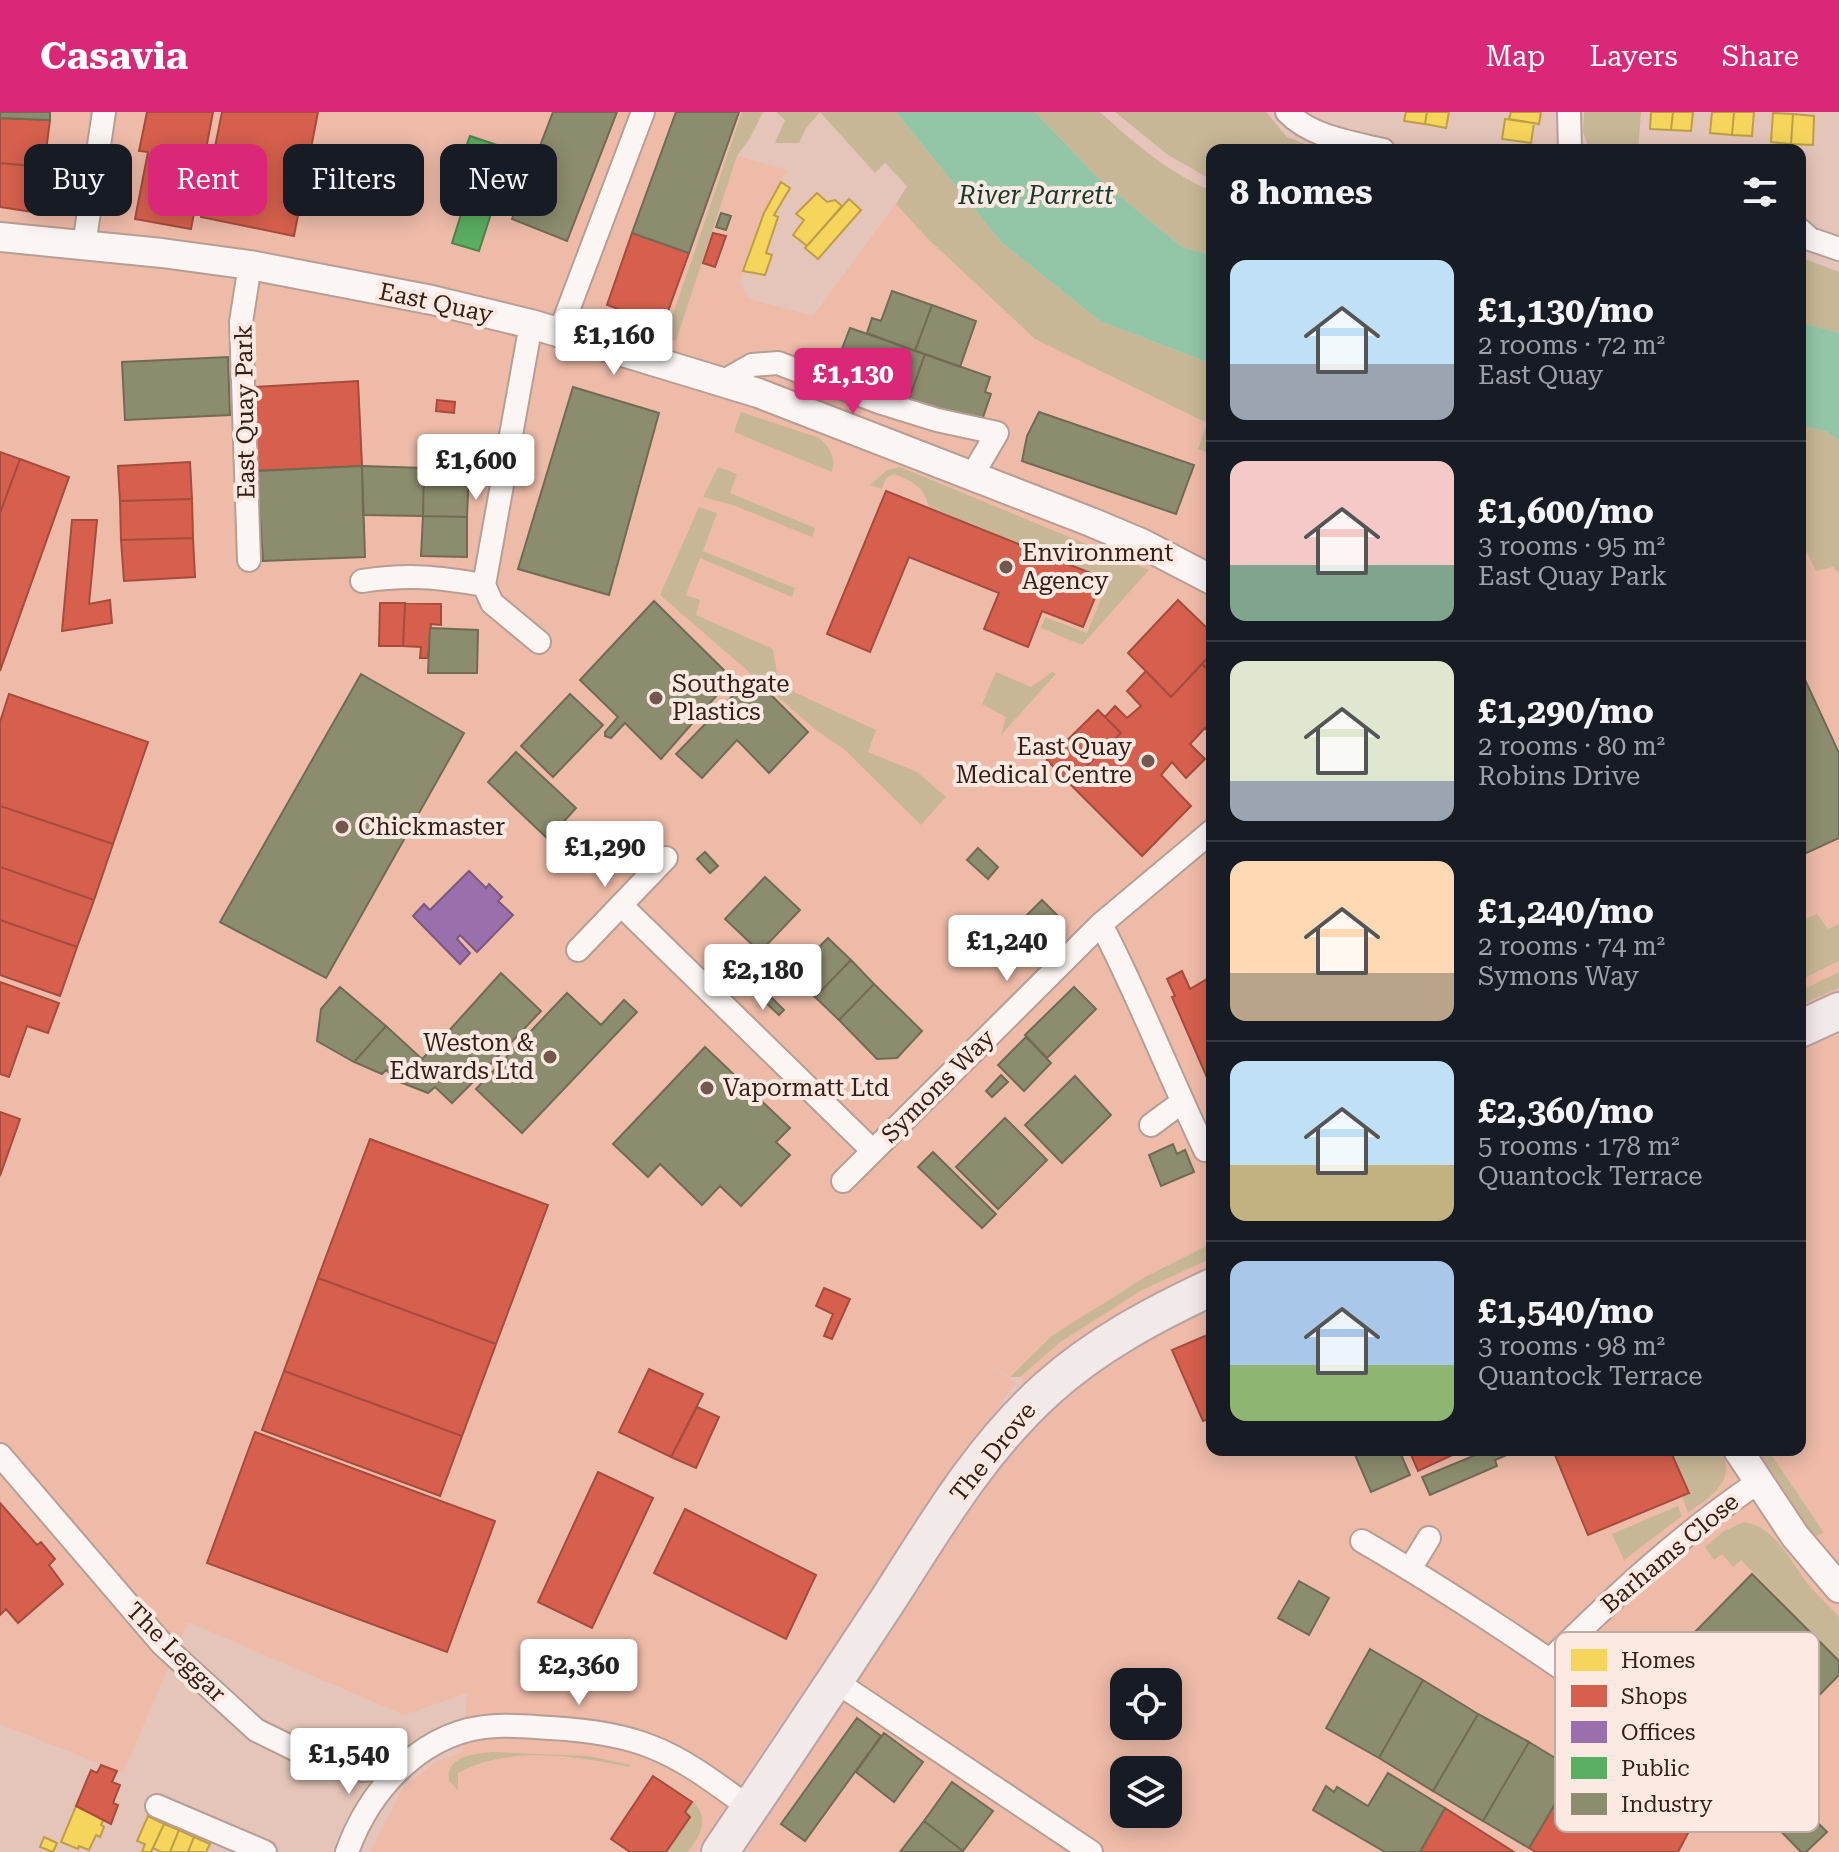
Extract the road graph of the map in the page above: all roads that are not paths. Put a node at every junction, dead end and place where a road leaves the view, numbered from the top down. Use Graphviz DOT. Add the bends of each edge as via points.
graph roads {
  1 [pos="104,112"];
  2 [pos="643,112"];
  3 [pos="1287,112"];
  4 [pos="1569,112"];
  5 [pos="1360,144"];
  6 [pos="1570,144"];
  7 [pos="1806,235"];
  8 [pos="0,237"];
  9 [pos="84,245"];
  10 [pos="1839,249"];
  11 [pos="250,265"];
  12 [pos="531,324"];
  13 [pos="559,334"];
  14 [pos="724,381"];
  15 [pos="973,474"];
  16 [pos="249,560"];
  17 [pos="1206,577"];
  18 [pos="362,581"];
  19 [pos="484,585"];
  20 [pos="539,642"];
  21 [pos="1206,836"];
  22 [pos="666,858"];
  23 [pos="621,905"];
  24 [pos="1101,924"];
  25 [pos="578,950"];
  26 [pos="1839,1011"];
  27 [pos="1806,1026"];
  28 [pos="1182,1102"];
  29 [pos="1151,1125"];
  30 [pos="1205,1150"];
  31 [pos="873,1151"];
  32 [pos="843,1181"];
  33 [pos="1206,1290"];
  34 [pos="0,1455"];
  35 [pos="1741,1456"];
  36 [pos="1757,1483"];
  37 [pos="1429,1538"];
  38 [pos="1362,1541"];
  39 [pos="1410,1569"];
  40 [pos="1839,1588"];
  41 [pos="1578,1632"];
  42 [pos="1555,1655"];
  43 [pos="1550,1660"];
  44 [pos="1555,1663"];
  45 [pos="835,1681"];
  46 [pos="399,1768"];
  47 [pos="157,1806"];
  48 [pos="750,1808"];
  49 [pos="265,1852"];
  50 [pos="347,1852"];
  51 [pos="720,1852"];
  52 [pos="1091,1852"];
  1 -- 9 [label="street"];
  2 -- 13 [label="street"];
  3 -- 5 [label="street" via="1299,125"];
  4 -- 6 [label="street"];
  7 -- 10 [label="street"];
  8 -- 9 [label="street, East Quay"];
  9 -- 11 [label="street, East Quay"];
  11 -- 12 [label="street, East Quay"];
  11 -- 16 [label="street, East Quay Park" via="241,322"];
  12 -- 13 [label="street, East Quay"];
  12 -- 19 [label="street"];
  13 -- 14 [label="street, East Quay"];
  14 -- 15 [label="street, East Quay"];
  14 -- 15 [label="street" via="752,365 778,363 879,402 997,433"];
  15 -- 17 [label="street, East Quay" via="1141,543"];
  18 -- 19 [label="street" via="433,576"];
  19 -- 20 [label="street" via="492,603"];
  21 -- 24 [label="street, Symons Way"];
  22 -- 23 [label="street"];
  23 -- 25 [label="street"];
  23 -- 31 [label="street"];
  24 -- 28 [label="street"];
  24 -- 31 [label="street, Symons Way"];
  26 -- 27 [label="main road"];
  28 -- 29 [label="street"];
  28 -- 30 [label="street"];
  31 -- 32 [label="street, Symons Way"];
  33 -- 45 [label="main road, The Drove" via="1117,1337 1029,1406 959,1490"];
  34 -- 46 [label="street, The Leggar" via="163,1645 256,1730 315,1759 363,1770"];
  35 -- 36 [label="street"];
  36 -- 40 [label="street"];
  36 -- 41 [label="street, Barhams Close" via="1626,1585"];
  37 -- 39 [label="street"];
  38 -- 39 [label="street"];
  39 -- 43 [label="street"];
  42 -- 43 [label="street, Barhams Close"];
  43 -- 44 [label="street"];
  45 -- 48 [label="main road, The Drove"];
  45 -- 52 [label="street"];
  46 -- 48 [label="street" via="435,1742 460,1732 494,1726 575,1730 652,1747 696,1769"];
  46 -- 50 [label="street" via="367,1811"];
  47 -- 49 [label="street"];
  48 -- 51 [label="main road, The Drove"];
}
